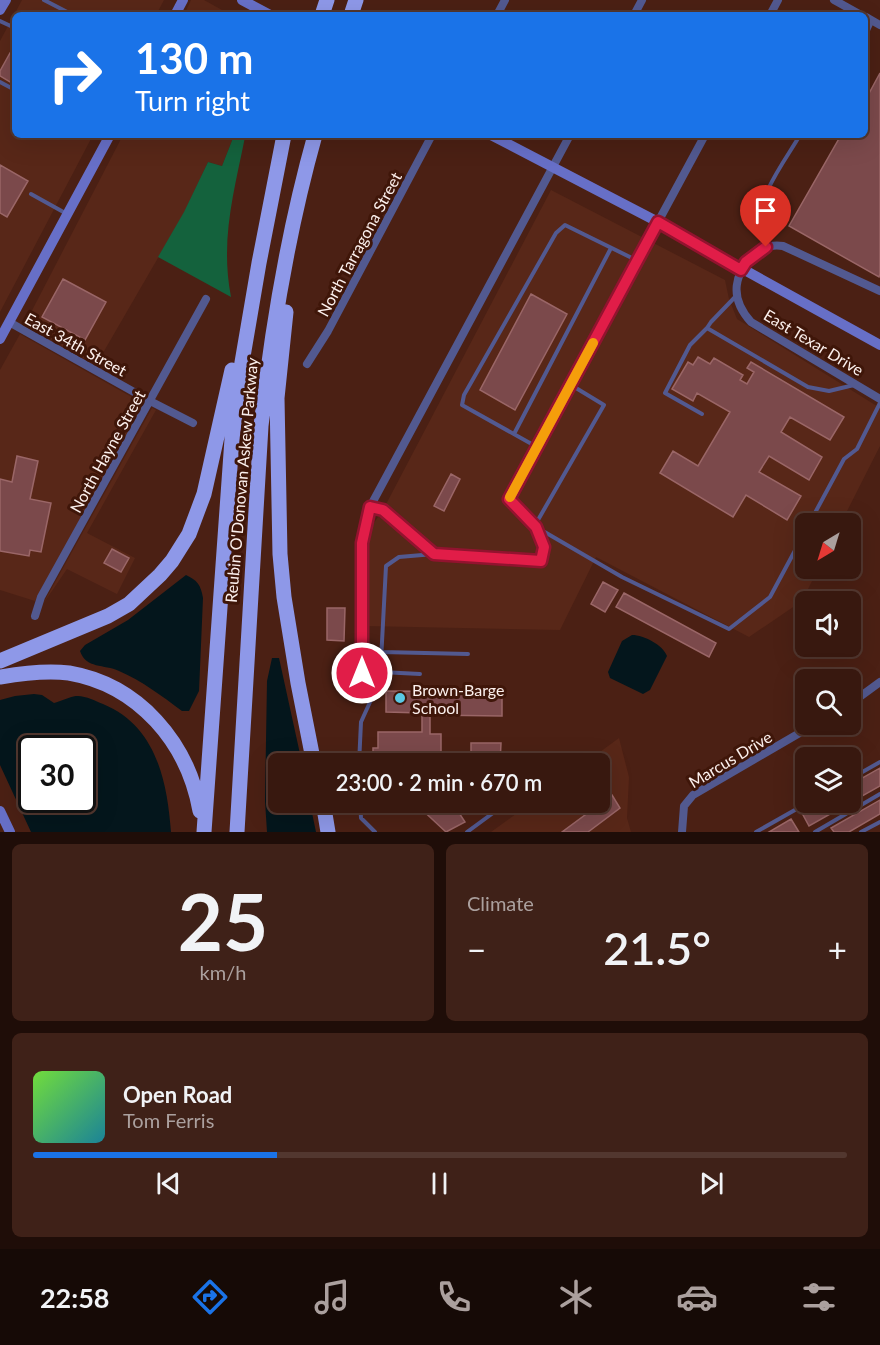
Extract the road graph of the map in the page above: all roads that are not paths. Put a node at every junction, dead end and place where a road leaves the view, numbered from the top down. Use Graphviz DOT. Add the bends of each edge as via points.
graph roads {
  1 [pos="6,0"];
  2 [pos="44,0"];
  3 [pos="242,0"];
  4 [pos="834,0"];
  5 [pos="0,10"];
  6 [pos="67,12"];
  7 [pos="264,12"];
  8 [pos="856,12"];
  9 [pos="108,138"];
  10 [pos="283,138"];
  11 [pos="314,138"];
  12 [pos="430,138"];
  13 [pos="497,138"];
  14 [pos="568,138"];
  15 [pos="703,138"];
  16 [pos="798,138"];
  17 [pos="552,168"];
  18 [pos="305,172"];
  19 [pos="31,194"];
  20 [pos="68,214"];
  21 [pos="658,222"];
  22 [pos="766,247"];
  23 [pos="611,248"];
  24 [pos="638,261"];
  25 [pos="741,270"];
  26 [pos="880,291"];
  27 [pos="737,295"];
  28 [pos="206,299"];
  29 [pos="9,322"];
  30 [pos="707,328"];
  31 [pos="0,339"];
  32 [pos="880,345"];
  33 [pos="245,346"];
  34 [pos="307,364"];
  35 [pos="856,384"];
  36 [pos="571,385"];
  37 [pos="880,399"];
  38 [pos="150,401"];
  39 [pos="880,403"];
  40 [pos="702,414"];
  41 [pos="193,423"];
  42 [pos="514,434"];
  43 [pos="537,447"];
  44 [pos="370,507"];
  45 [pos="815,513"];
  46 [pos="536,527"];
  47 [pos="795,550"];
  48 [pos="434,554"];
  49 [pos="35,616"];
  50 [pos="382,652"];
  51 [pos="468,654"];
  52 [pos="362,658"];
  53 [pos="341,659"];
  54 [pos="0,661"];
  55 [pos="381,672"];
  56 [pos="362,673"];
  57 [pos="420,674"];
  58 [pos="0,679"];
  59 [pos="880,682"];
  60 [pos="861,696"];
  61 [pos="796,735"];
  62 [pos="312,753"];
  63 [pos="359,753"];
  64 [pos="880,762"];
  65 [pos="861,773"];
  66 [pos="880,794"];
  67 [pos="795,810"];
  68 [pos="0,811"];
  69 [pos="325,813"];
  70 [pos="361,813"];
  71 [pos="493,813"];
  72 [pos="880,822"];
  73 [pos="10,832"];
  74 [pos="203,832"];
  75 [pos="237,832"];
  76 [pos="328,832"];
  77 [pos="375,832"];
  78 [pos="467,832"];
  79 [pos="682,832"];
  80 [pos="756,832"];
  81 [pos="815,832"];
  82 [pos="861,832"];
  1 -- 5 [label="main road"];
  2 -- 6 [label="lane"];
  3 -- 7 [label="main road"];
  4 -- 8 [label="street"];
  9 -- 20 [label="main road"];
  10 -- 33 [label="highway, Reubin O'Donovan Askew Parkway"];
  11 -- 18 [label="highway, Reubin O'Donovan Askew Parkway"];
  12 -- 34 [label="street, North Tarragona Street"];
  13 -- 17 [label="main road, East Texar Drive"];
  14 -- 17 [label="street"];
  15 -- 21 [label="street"];
  16 -- 22 [label="lane" via="769,188 761,210"];
  17 -- 21 [label="main road, East Texar Drive"];
  17 -- 44 [label="street"];
  18 -- 62 [label="highway" via="284,321 277,439 284,597"];
  18 -- 75 [label="highway, Reubin O'Donovan Askew Parkway" via="277,301 261,426"];
  19 -- 20 [label="lane"];
  20 -- 29 [label="main road"];
  21 -- 24 [label="lane"];
  21 -- 25 [label="main road, East Texar Drive"];
  22 -- 25 [label="street"];
  22 -- 26 [label="street" via="783,246"];
  23 -- 24 [label="lane"];
  23 -- 42 [label="lane"];
  23 -- 42 [label="lane" via="565,225 556,233 464,395 462,405"];
  24 -- 36 [label="lane"];
  25 -- 27 [label="street"];
  25 -- 32 [label="main road, East Texar Drive"];
  27 -- 30 [label="lane"];
  27 -- 35 [label="street, East Texar Drive" via="751,322"];
  28 -- 38 [label="street, North Hayne Street"];
  29 -- 31 [label="main road"];
  29 -- 38 [label="street, East 34th Street"];
  30 -- 35 [label="lane" via="808,387 829,391"];
  30 -- 40 [label="lane" via="690,345 665,393"];
  33 -- 54 [label="highway" via="231,372 204,494 189,534 172,561 129,604"];
  33 -- 74 [label="highway, Reubin O'Donovan Askew Parkway" via="232,438"];
  35 -- 37 [label="street, East Texar Drive"];
  36 -- 43 [label="lane"];
  36 -- 46 [label="lane" via="604,405"];
  38 -- 41 [label="street, East 34th Street"];
  38 -- 49 [label="street, North Hayne Street" via="41,597"];
  39 -- 45 [label="lane"];
  42 -- 43 [label="lane"];
  43 -- 46 [label="lane" via="509,499"];
  44 -- 48 [label="lane" via="383,510"];
  44 -- 52 [label="street" via="362,543"];
  46 -- 47 [label="lane" via="622,576 729,629 770,597"];
  46 -- 48 [label="lane" via="544,547 541,561"];
  48 -- 50 [label="lane" via="399,557 386,566"];
  50 -- 51 [label="lane"];
  50 -- 55 [label="lane"];
  52 -- 53 [label="street"];
  52 -- 56 [label="street"];
  55 -- 57 [label="lane"];
  55 -- 63 [label="lane" via="361,722"];
  58 -- 74 [label="highway" via="51,672 83,676 118,690 143,706 162,726 190,771"];
  59 -- 60 [label="street"];
  61 -- 79 [label="street, Marcus Drive" via="693,795 684,806"];
  64 -- 65 [label="lane"];
  66 -- 81 [label="lane"];
  67 -- 80 [label="lane"];
  68 -- 73 [label="main road"];
  69 -- 76 [label="highway"];
  70 -- 77 [label="lane"];
  71 -- 78 [label="lane"];
  72 -- 82 [label="lane"];
}
